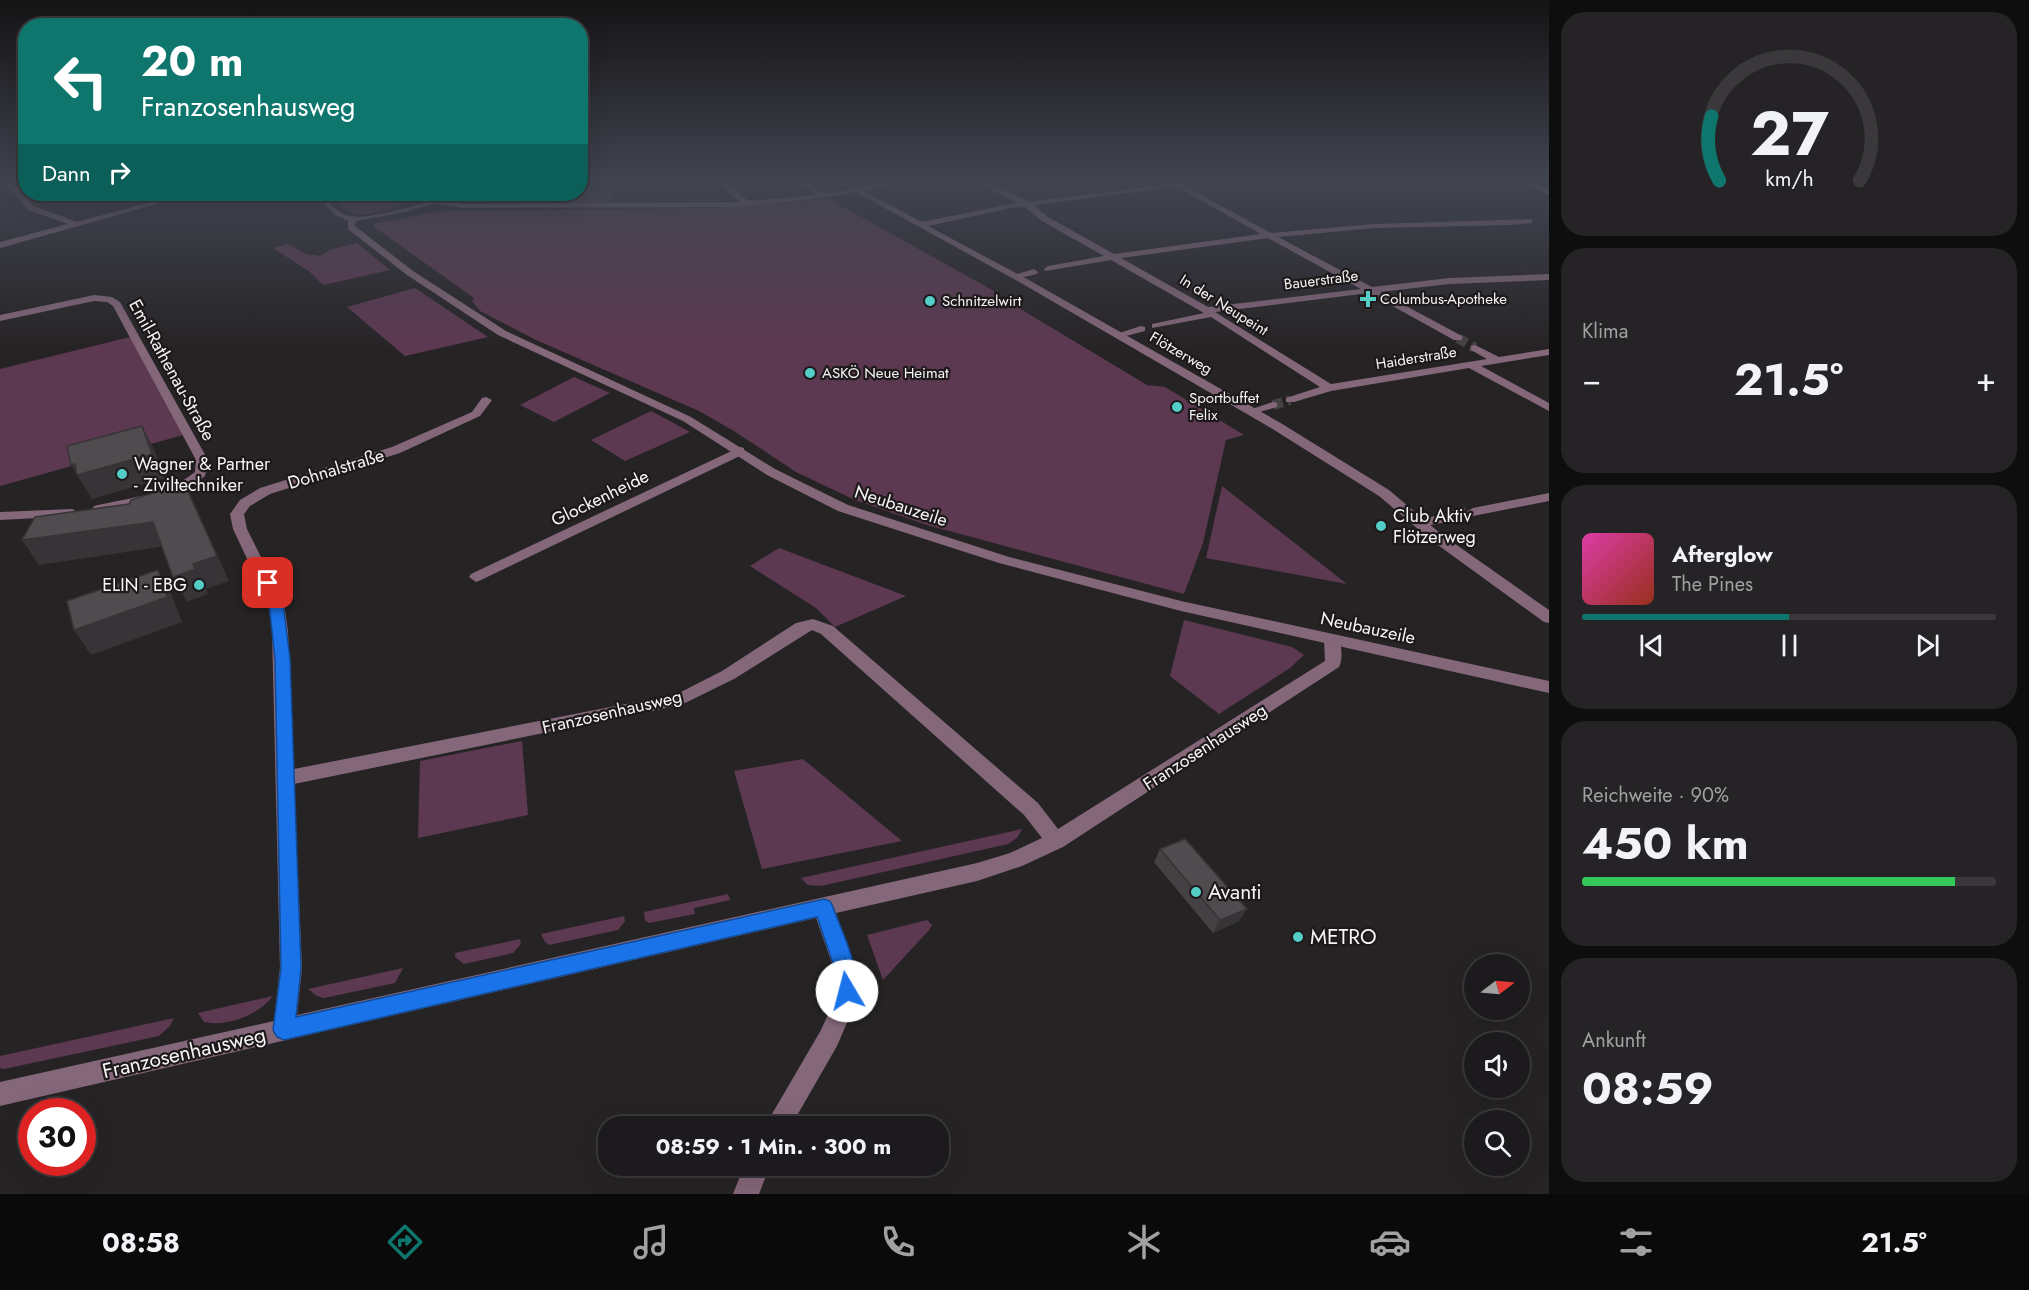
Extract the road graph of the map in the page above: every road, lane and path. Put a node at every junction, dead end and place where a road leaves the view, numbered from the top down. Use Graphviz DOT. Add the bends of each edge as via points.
graph roads {
  1 [pos="30,237"];
  2 [pos="363,237"];
  3 [pos="943,237"];
  4 [pos="1077,237"];
  5 [pos="1264,237"];
  6 [pos="1272,237"];
  7 [pos="0,245"];
  8 [pos="1114,257"];
  9 [pos="1048,269"];
  10 [pos="1034,272"];
  11 [pos="1015,276"];
  12 [pos="1549,277"];
  13 [pos="1369,290"];
  14 [pos="1209,312"];
  15 [pos="0,318"];
  16 [pos="1156,326"];
  17 [pos="1141,329"];
  18 [pos="1118,334"];
  19 [pos="1458,338"];
  20 [pos="1475,348"];
  21 [pos="1549,352"];
  22 [pos="1497,360"];
  23 [pos="1469,364"];
  24 [pos="1329,388"];
  25 [pos="486,400"];
  26 [pos="1290,400"];
  27 [pos="1273,405"];
  28 [pos="1549,408"];
  29 [pos="1252,411"];
  30 [pos="740,452"];
  31 [pos="1549,497"];
  32 [pos="1473,512"];
  33 [pos="0,516"];
  34 [pos="1453,517"];
  35 [pos="1419,523"];
  36 [pos="476,577"];
  37 [pos="1549,618"];
  38 [pos="1332,641"];
  39 [pos="1549,687"];
  40 [pos="285,778"];
  41 [pos="1056,841"];
  42 [pos="824,907"];
  43 [pos="284,1030"];
  44 [pos="0,1094"];
  45 [pos="783,1116"];
  46 [pos="753,1176"];
  47 [pos="746,1194"];
  1 -- 7 [label="street"];
  2 -- 30 [label="street, Neubauzeile" via="477,318 554,359 687,419"];
  3 -- 11 [label="street, Flötzerweg"];
  4 -- 8 [label="street, In der Neupeint"];
  5 -- 8 [label="street"];
  6 -- 13 [label="street"];
  8 -- 9 [label="street"];
  8 -- 14 [label="street, In der Neupeint"];
  10 -- 11 [label="street"];
  11 -- 18 [label="street, Flötzerweg"];
  12 -- 13 [label="street, Bauerstraße" via="1474,279"];
  13 -- 14 [label="street, Bauerstraße"];
  13 -- 19 [label="street"];
  14 -- 16 [label="street, Bauerstraße"];
  14 -- 24 [label="street, In der Neupeint"];
  15 -- 33 [label="street, Emil-Rathenau-Straße" via="84,300 103,298 117,304 202,460 196,479 116,506"];
  17 -- 18 [label="street"];
  18 -- 29 [label="street, Flötzerweg"];
  20 -- 22 [label="street"];
  21 -- 22 [label="street, Haiderstraße"];
  22 -- 23 [label="street, Haiderstraße"];
  23 -- 24 [label="street, Haiderstraße"];
  23 -- 28 [label="street"];
  24 -- 26 [label="street, Haiderstraße"];
  25 -- 40 [label="street, Dohnalstraße" via="476,414 396,450 265,491 245,503 237,514 240,529 276,603 282,659"];
  27 -- 29 [label="street"];
  29 -- 35 [label="street, Flötzerweg" via="1384,493"];
  30 -- 36 [label="street, Glockenheide"];
  30 -- 38 [label="street, Neubauzeile" via="821,499 920,534 1181,606"];
  31 -- 32 [label="street"];
  34 -- 35 [label="street"];
  35 -- 37 [label="street, Flötzerweg"];
  38 -- 39 [label="street, Neubauzeile"];
  38 -- 41 [label="street, Franzosenhausweg" via="1333,663"];
  40 -- 41 [label="street, Franzosenhausweg" via="681,699 813,624 832,634 1031,809"];
  40 -- 43 [label="street, Dohnalstraße" via="291,968"];
  41 -- 42 [label="street, Franzosenhausweg" via="977,872"];
  42 -- 43 [label="street, Franzosenhausweg"];
  42 -- 45 [label="street" via="845,969 847,997 829,1038"];
  43 -- 44 [label="street, Franzosenhausweg"];
  46 -- 47 [label="street"];
}
